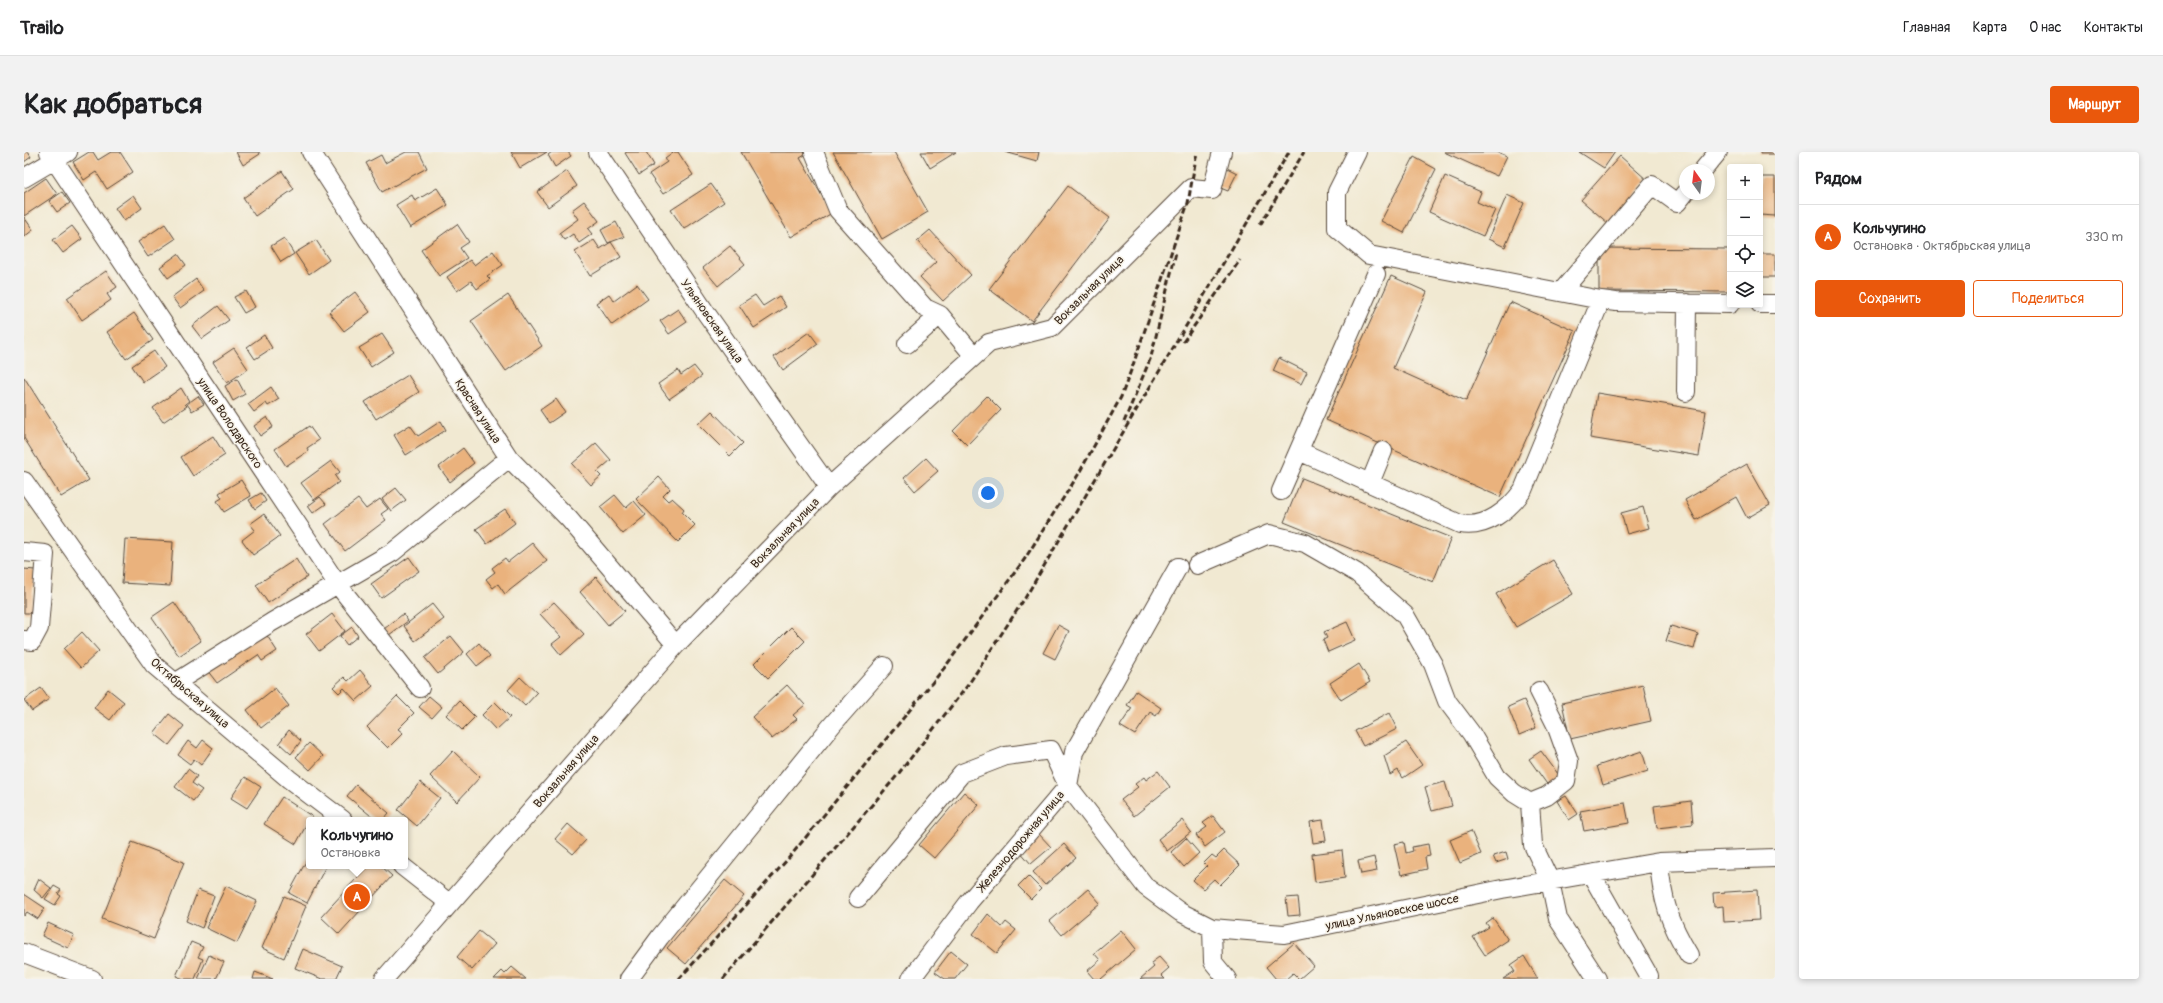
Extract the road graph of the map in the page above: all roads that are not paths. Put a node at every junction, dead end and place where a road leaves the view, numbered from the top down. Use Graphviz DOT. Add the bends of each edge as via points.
graph roads {
  1 [pos="311,152"];
  2 [pos="598,152"];
  3 [pos="814,152"];
  4 [pos="1222,152"];
  5 [pos="1356,152"];
  6 [pos="1718,152"];
  7 [pos="57,155"];
  8 [pos="1708,164"];
  9 [pos="24,178"];
  10 [pos="1679,200"];
  11 [pos="1376,274"];
  12 [pos="1561,292"];
  13 [pos="1601,300"];
  14 [pos="1687,303"];
  15 [pos="1727,304"];
  16 [pos="1763,304"];
  17 [pos="1775,304"];
  18 [pos="940,315"];
  19 [pos="907,344"];
  20 [pos="974,356"];
  21 [pos="1686,392"];
  22 [pos="1299,451"];
  23 [pos="1383,451"];
  24 [pos="509,458"];
  25 [pos="24,481"];
  26 [pos="1370,483"];
  27 [pos="829,487"];
  28 [pos="1282,491"];
  29 [pos="24,552"];
  30 [pos="1197,565"];
  31 [pos="1178,566"];
  32 [pos="338,585"];
  33 [pos="24,640"];
  34 [pos="676,645"];
  35 [pos="884,666"];
  36 [pos="175,683"];
  37 [pos="420,688"];
  38 [pos="1539,691"];
  39 [pos="1068,786"];
  40 [pos="1530,803"];
  41 [pos="339,817"];
  42 [pos="1775,858"];
  43 [pos="1659,862"];
  44 [pos="406,869"];
  45 [pos="1591,874"];
  46 [pos="1550,881"];
  47 [pos="858,898"];
  48 [pos="450,903"];
  49 [pos="1212,928"];
  50 [pos="24,953"];
  51 [pos="1689,955"];
  52 [pos="1650,976"];
  53 [pos="92,979"];
  54 [pos="384,979"];
  55 [pos="629,979"];
  56 [pos="911,979"];
  57 [pos="1227,979"];
  58 [pos="1597,979"];
  1 -- 24 [label="street, Красная улица"];
  2 -- 27 [label="street, Ульяновская улица" via="706,313"];
  3 -- 18 [label="street" via="838,210 925,308"];
  4 -- 20 [label="street, Вокзальная улица" via="1212,190 1191,188 1052,327 989,343"];
  5 -- 12 [label="street" via="1337,192 1337,228 1369,255"];
  6 -- 8 [label="street"];
  7 -- 9 [label="street"];
  7 -- 32 [label="street, улица Володарского"];
  10 -- 12 [label="street" via="1677,203 1652,185"];
  11 -- 22 [label="street"];
  12 -- 13 [label="street"];
  13 -- 14 [label="street"];
  13 -- 26 [label="street" via="1523,490 1506,510 1487,520 1467,525 1460,524"];
  14 -- 15 [label="street"];
  14 -- 21 [label="street"];
  16 -- 17 [label="street"];
  18 -- 19 [label="street"];
  18 -- 20 [label="street"];
  20 -- 27 [label="street, Вокзальная улица"];
  22 -- 26 [label="street"];
  22 -- 28 [label="street"];
  23 -- 26 [label="street"];
  24 -- 32 [label="street" via="392,552"];
  24 -- 34 [label="street, Красная улица" via="569,519"];
  25 -- 36 [label="street, Октябрьская улица" via="154,665"];
  27 -- 34 [label="street, Вокзальная улица"];
  29 -- 33 [label="street" via="45,554 39,628 32,641"];
  30 -- 40 [label="street" via="1269,534 1305,543 1358,573 1405,615 1433,664 1447,701 1471,733 1496,777"];
  31 -- 39 [label="street, Железнодорожная улица" via="1074,752"];
  32 -- 36 [label="street" via="272,622"];
  32 -- 37 [label="street, улица Володарского"];
  34 -- 48 [label="street, Вокзальная улица"];
  35 -- 55 [label="street" via="827,731"];
  36 -- 41 [label="street, Октябрьская улица"];
  38 -- 40 [label="street" via="1556,725 1569,761 1566,781 1547,796"];
  39 -- 47 [label="street, улица Ульяновское шоссе" via="1051,750 1006,756 962,773"];
  39 -- 49 [label="street, улица Ульяновское шоссе" via="1146,887 1180,912"];
  39 -- 56 [label="street, Железнодорожная улица" via="970,902"];
  40 -- 46 [label="street" via="1533,845"];
  42 -- 43 [label="street, улица Ульяновское шоссе"];
  43 -- 45 [label="street, улица Ульяновское шоссе"];
  43 -- 51 [label="street" via="1661,892 1675,933"];
  44 -- 48 [label="street"];
  45 -- 46 [label="street, улица Ульяновское шоссе"];
  45 -- 52 [label="street"];
  46 -- 49 [label="street, улица Ульяновское шоссе" via="1284,934"];
  46 -- 58 [label="street" via="1558,919"];
  48 -- 54 [label="street, Вокзальная улица"];
  49 -- 57 [label="street" via="1213,962"];
  50 -- 53 [label="street"];
}
